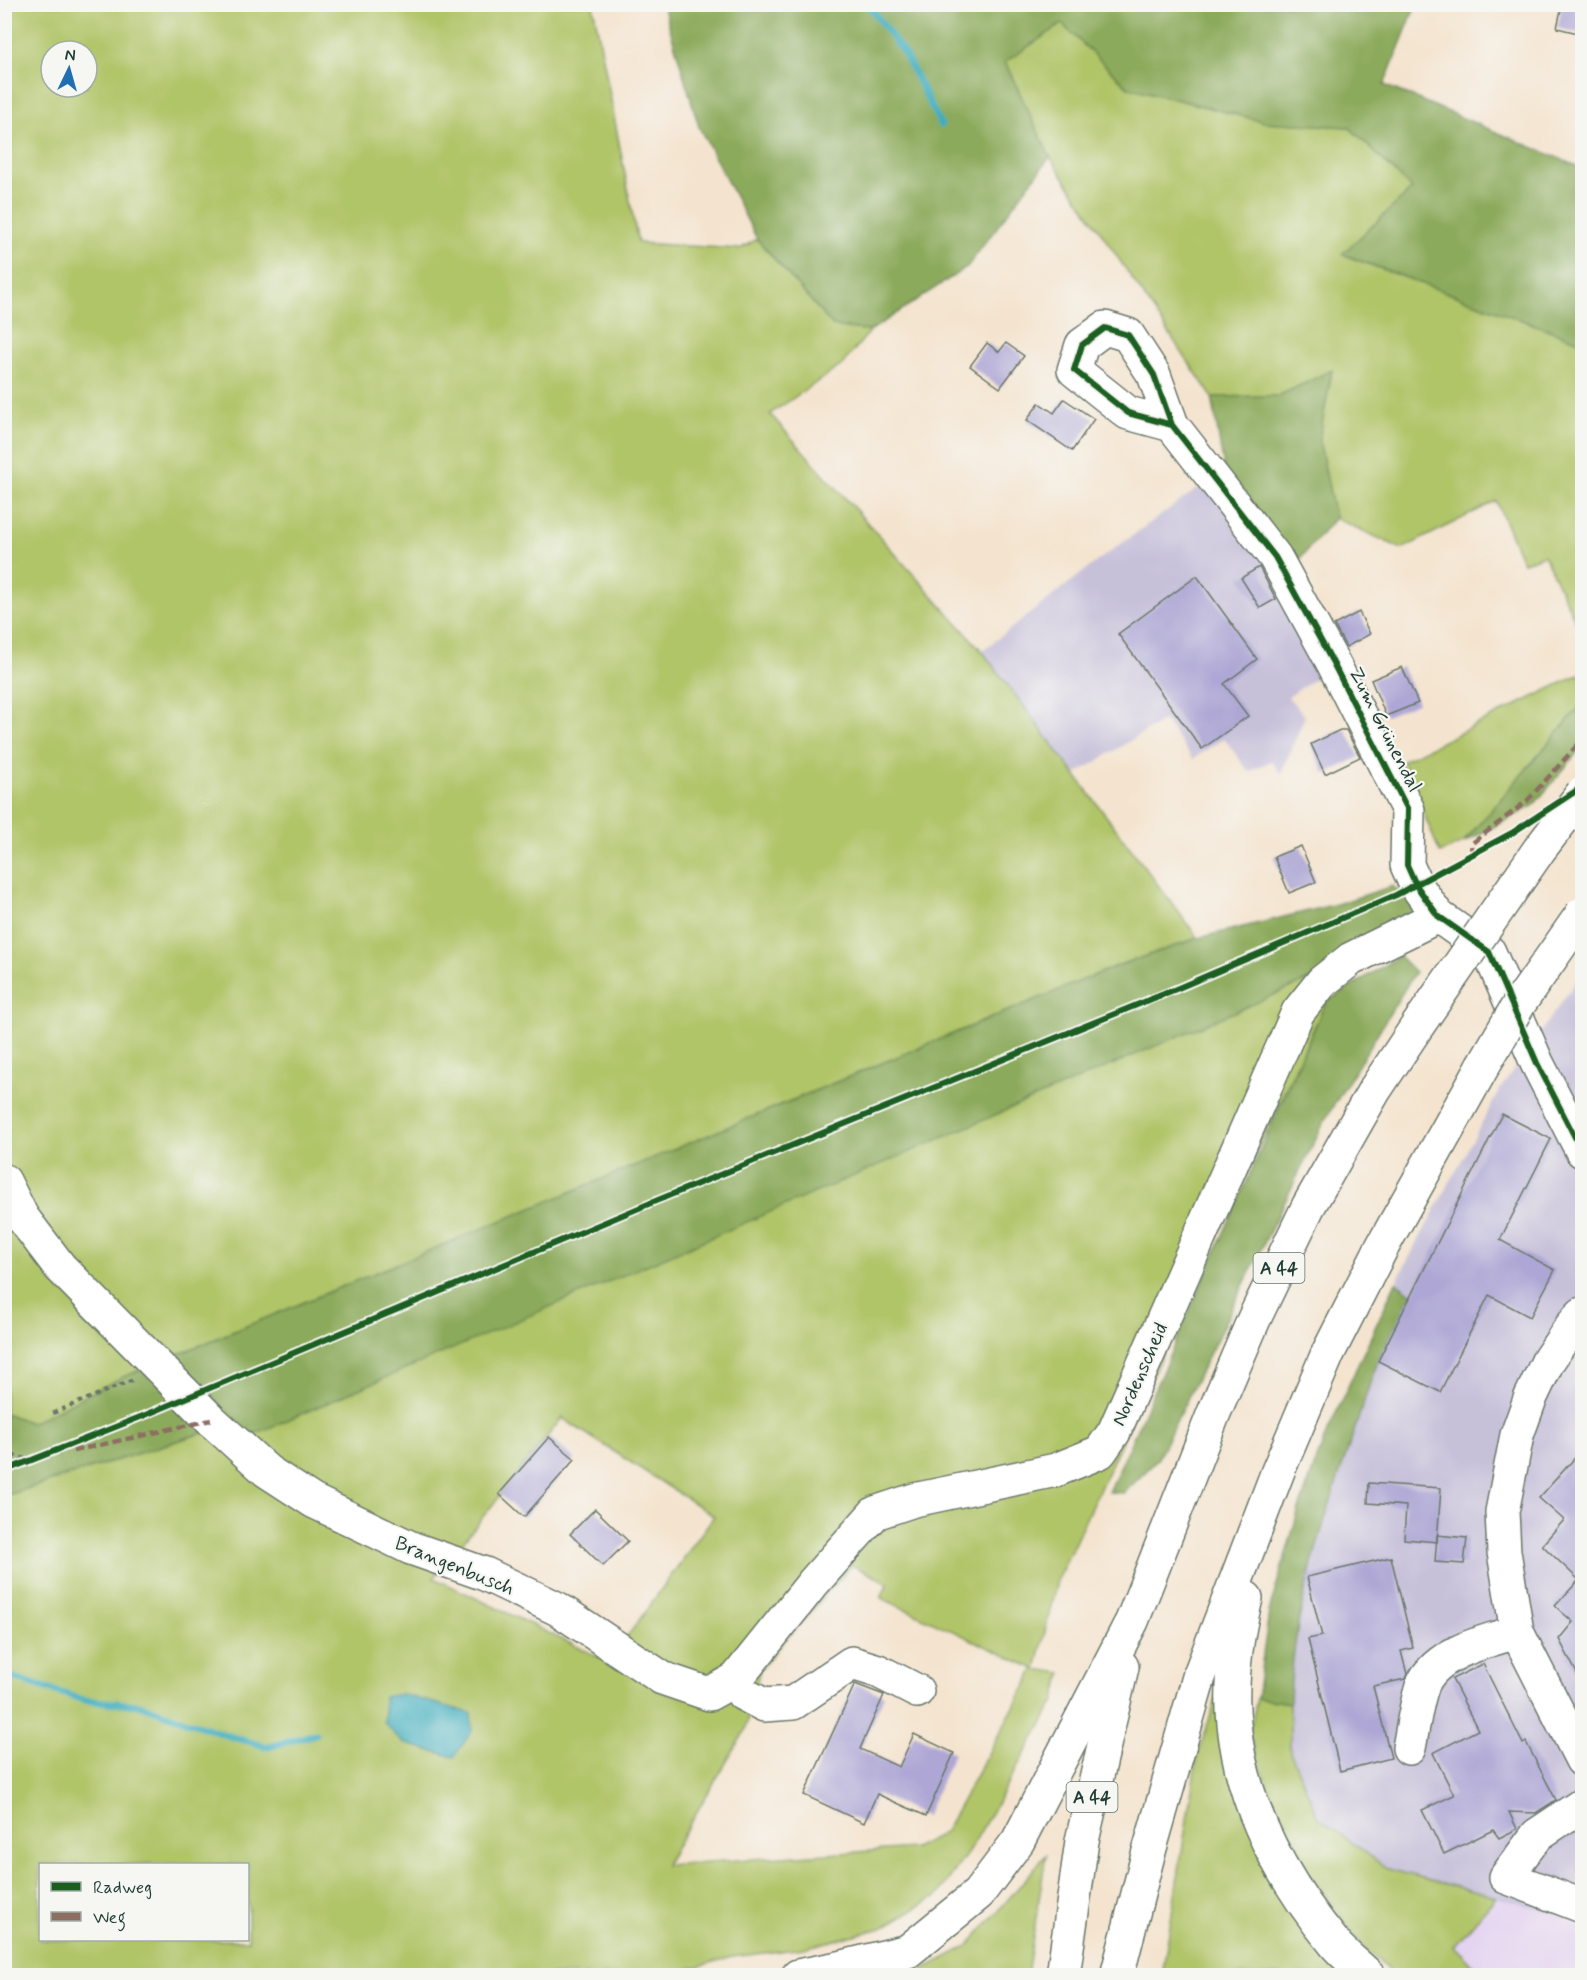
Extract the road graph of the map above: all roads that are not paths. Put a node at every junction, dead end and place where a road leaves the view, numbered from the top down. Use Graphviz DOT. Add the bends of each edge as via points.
graph roads {
  1 [pos="1172,425"];
  2 [pos="1582,794"];
  3 [pos="1582,914"];
  4 [pos="1438,916"];
  5 [pos="1582,1151"];
  6 [pos="4,1181"];
  7 [pos="1582,1314"];
  8 [pos="1278,1471"];
  9 [pos="1132,1621"];
  10 [pos="1517,1632"];
  11 [pos="723,1686"];
  12 [pos="917,1691"];
  13 [pos="1409,1748"];
  14 [pos="1582,1761"];
  15 [pos="1582,1805"];
  16 [pos="1582,1906"];
  17 [pos="798,1976"];
  18 [pos="1062,1976"];
  19 [pos="1117,1976"];
  20 [pos="1368,1976"];
  1 -- 4 [label="main road, Zum Grünendal" via="1275,557 1332,661 1408,810 1407,865"];
  2 -- 9 [label="main road, A 44, bridge" via="1539,850 1374,1091 1308,1207 1213,1415"];
  3 -- 8 [label="main road, bridge" via="1519,1005 1381,1249 1328,1353"];
  4 -- 5 [label="main road, Zum Grünendal" via="1489,952 1537,1063"];
  4 -- 11 [label="main road, Nordenscheid" via="1351,959 1322,982 1298,1012 1114,1432 1100,1452 1056,1470 914,1500 875,1513"];
  6 -- 11 [label="main road, Brangenbusch" via="22,1216 60,1267 267,1471 313,1501 411,1548 485,1574 558,1609 662,1678"];
  7 -- 10 [label="main road" via="1548,1360 1530,1399 1513,1454 1502,1512"];
  8 -- 19 [label="main road" via="1199,1677"];
  8 -- 20 [label="main road" via="1239,1628 1234,1658 1234,1724 1255,1814 1271,1850 1290,1883 1337,1946"];
  9 -- 17 [label="main road" via="1018,1841 978,1894 908,1951"];
  9 -- 18 [label="main road, A 44" via="1082,1841"];
  10 -- 13 [label="main road" via="1465,1648 1433,1669 1423,1685"];
  10 -- 14 [label="main road"];
  11 -- 12 [label="main road" via="764,1706 793,1703 852,1663"];
  15 -- 16 [label="main road" via="1537,1835 1506,1877"];
}
